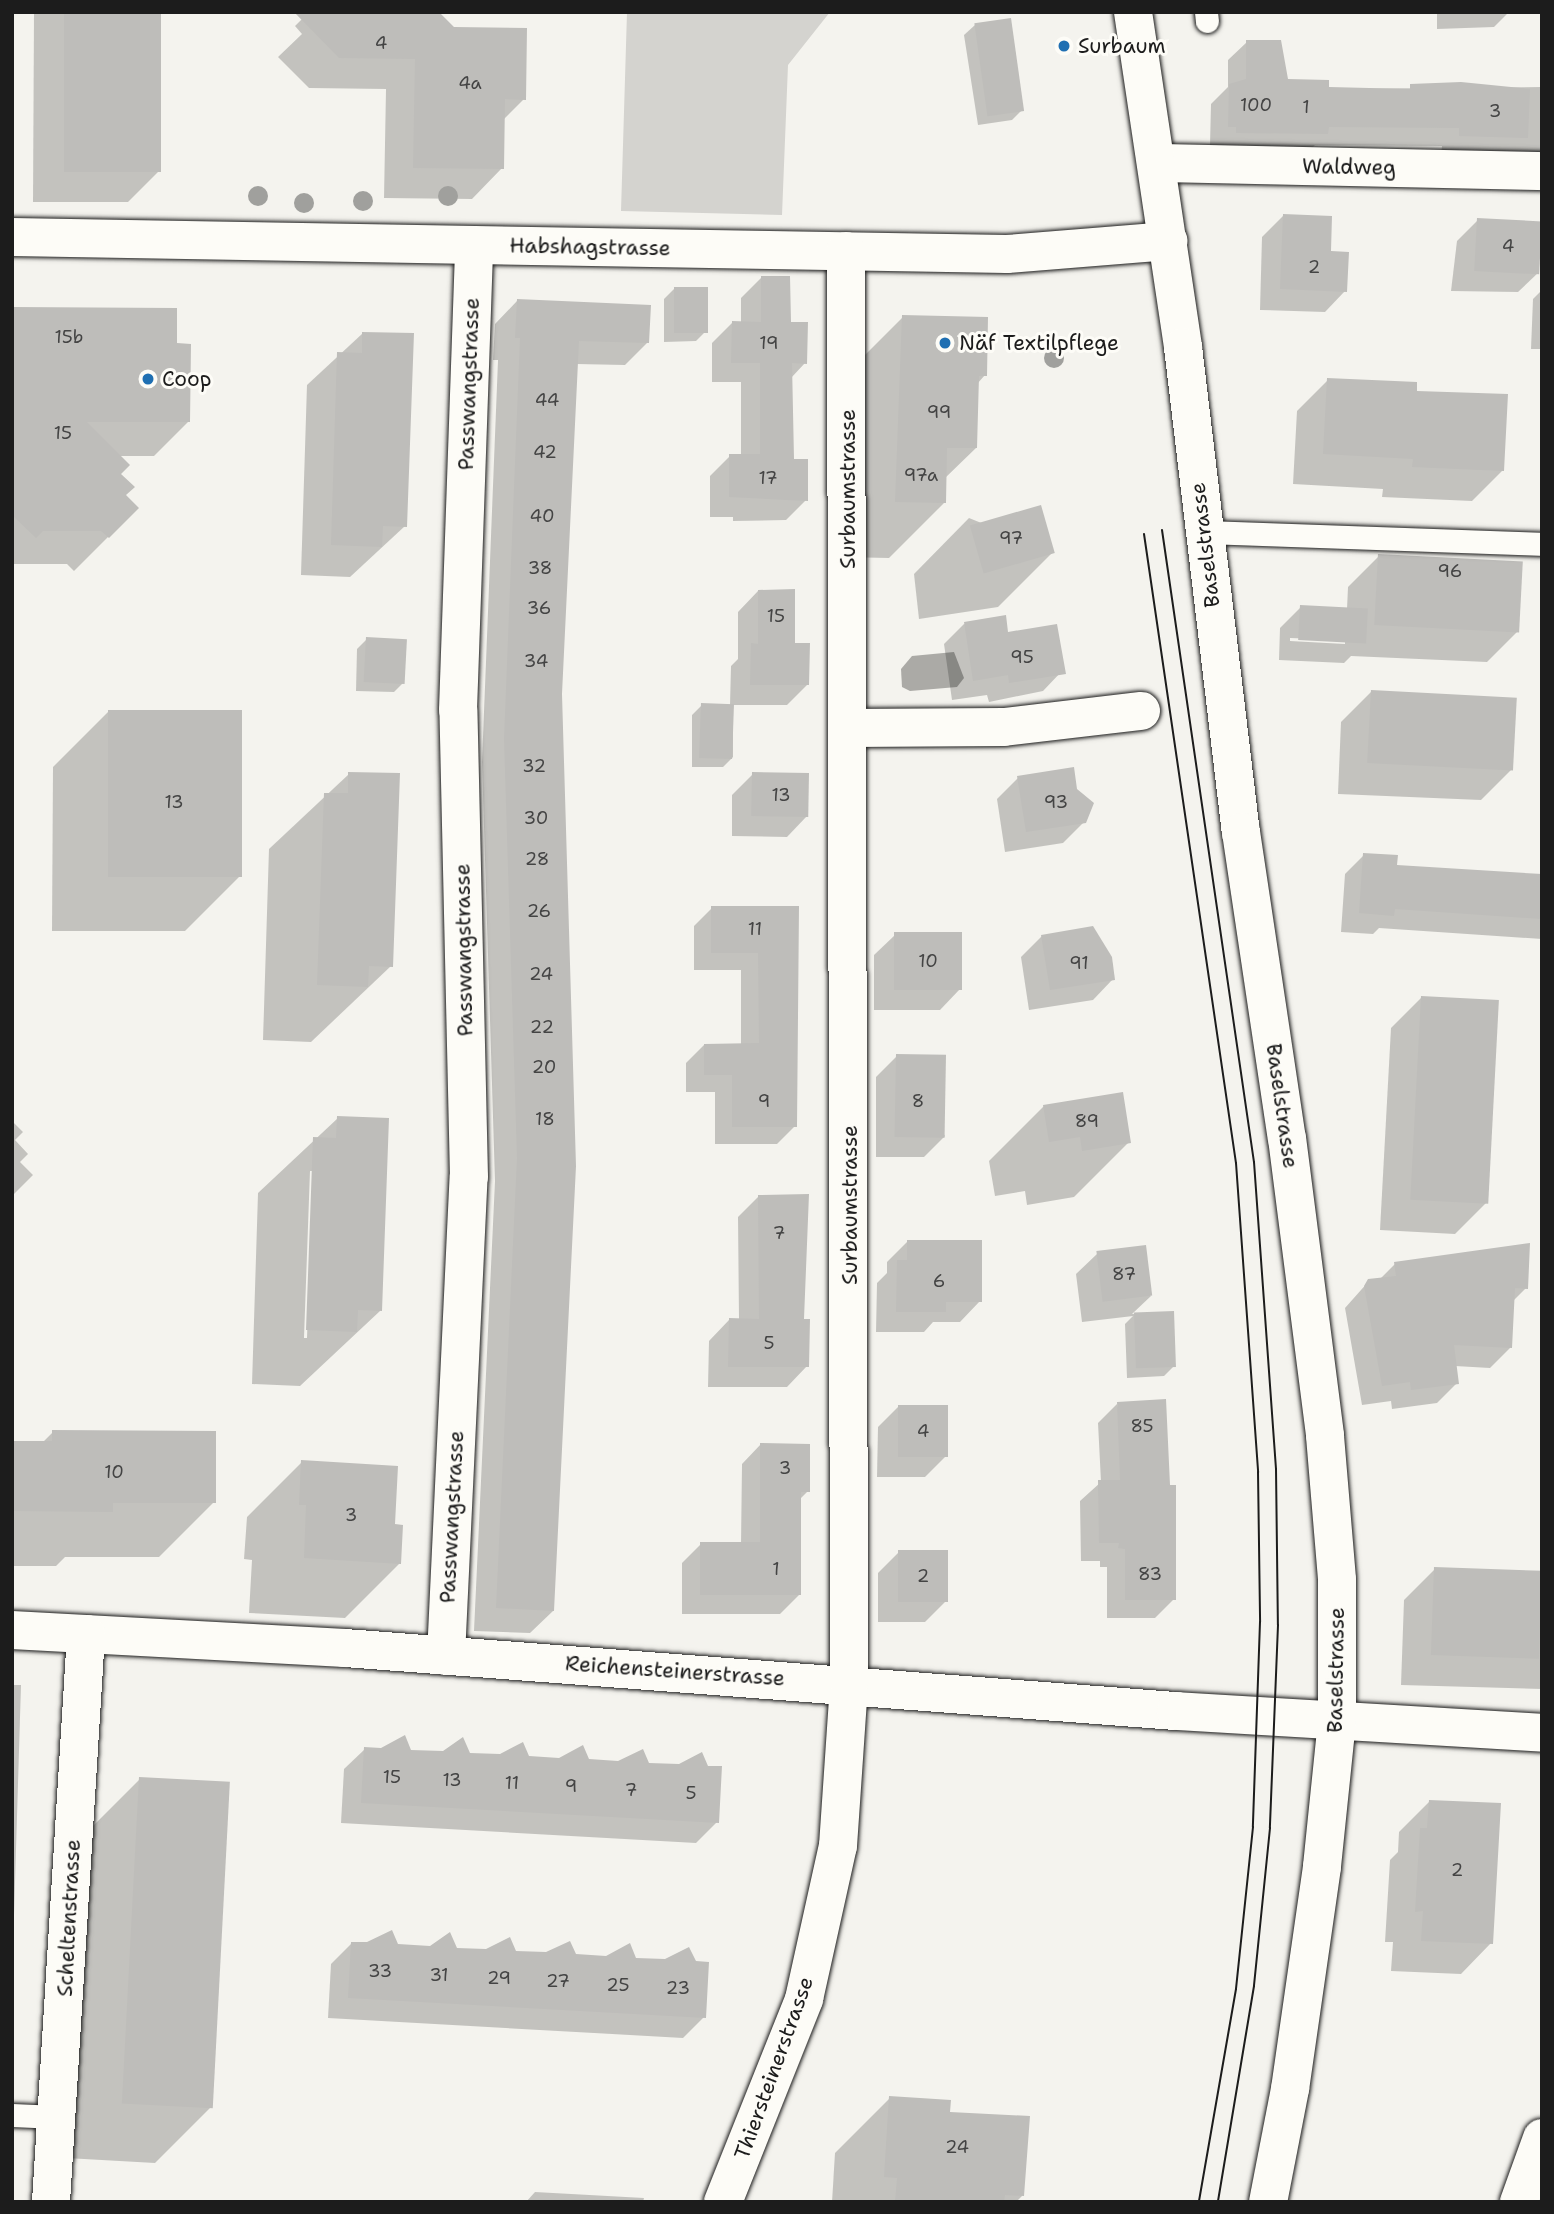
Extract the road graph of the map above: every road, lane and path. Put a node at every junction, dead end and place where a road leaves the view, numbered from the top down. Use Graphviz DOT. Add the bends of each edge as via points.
graph roads {
  1 [pos="1133,12"];
  2 [pos="1157,163"];
  3 [pos="1542,171"];
  4 [pos="12,237"];
  5 [pos="1168,241"];
  6 [pos="474,245"];
  7 [pos="846,251"];
  8 [pos="1203,532"];
  9 [pos="1542,544"];
  10 [pos="1140,711"];
  11 [pos="850,728"];
  12 [pos="12,1630"];
  13 [pos="86,1634"];
  14 [pos="446,1656"];
  15 [pos="849,1683"];
  16 [pos="1337,1721"];
  17 [pos="1542,1733"];
  18 [pos="12,2115"];
  19 [pos="57,2117"];
  20 [pos="1542,2138"];
  21 [pos="51,2202"];
  22 [pos="723,2202"];
  23 [pos="1268,2202"];
  24 [pos="1519,2202"];
  1 -- 2 [label="street, Baselstrasse"];
  2 -- 3 [label="street, Waldweg"];
  2 -- 5 [label="street, Baselstrasse"];
  4 -- 6 [label="street, Habshagstrasse"];
  5 -- 7 [label="street, Habshagstrasse" via="1007,254"];
  5 -- 8 [label="street, Baselstrasse"];
  6 -- 7 [label="street, Habshagstrasse"];
  6 -- 14 [label="street, Passwangstrasse" via="458,710 469,1177"];
  7 -- 11 [label="street, Surbaumstrasse"];
  8 -- 9 [label="lane"];
  8 -- 16 [label="street, Baselstrasse" via="1325,1436 1337,1580"];
  10 -- 11 [label="street" via="1004,727"];
  11 -- 15 [label="street, Surbaumstrasse"];
  12 -- 13 [label="street, Reichensteinerstrasse"];
  13 -- 14 [label="street, Reichensteinerstrasse"];
  13 -- 19 [label="street, Scheltenstrasse"];
  14 -- 15 [label="street, Reichensteinerstrasse"];
  15 -- 16 [label="street, Reichensteinerstrasse"];
  15 -- 22 [label="street, Thiersteinerstrasse" via="838,1846 804,1999"];
  16 -- 17 [label="street, Reichensteinerstrasse"];
  16 -- 23 [label="street, Baselstrasse" via="1309,1970"];
  18 -- 19 [label="lane"];
  19 -- 21 [label="street, Scheltenstrasse"];
  20 -- 24 [label="street"];
}
